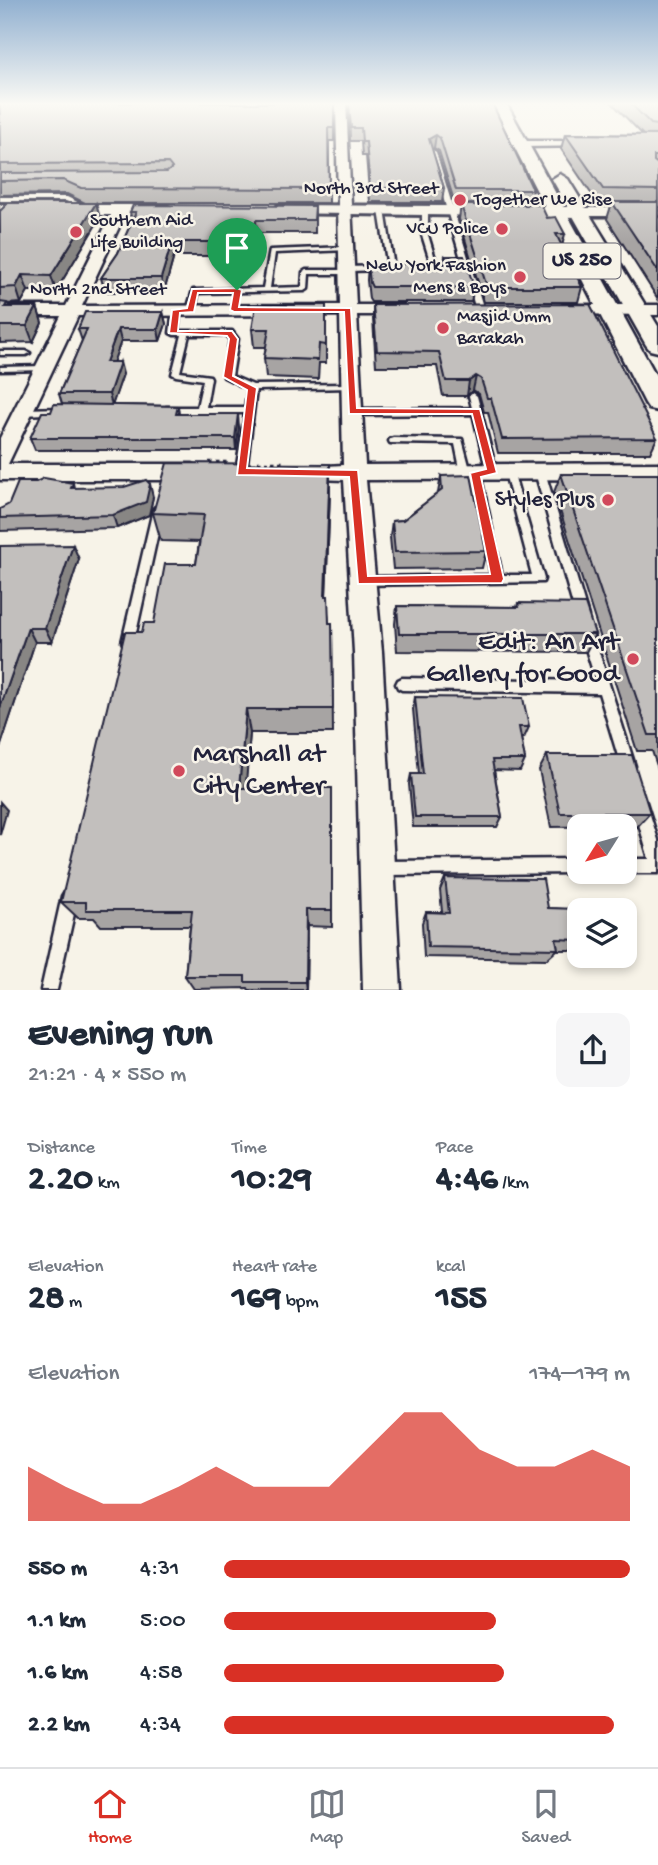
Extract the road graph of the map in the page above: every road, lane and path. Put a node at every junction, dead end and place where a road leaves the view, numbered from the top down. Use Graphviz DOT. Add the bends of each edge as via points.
graph roads {
  1 [pos="343,149"];
  2 [pos="524,149"];
  3 [pos="543,149"];
  4 [pos="433,152"];
  5 [pos="433,207"];
  6 [pos="5,209"];
  7 [pos="91,210"];
  8 [pos="120,210"];
  9 [pos="177,210"];
  10 [pos="268,210"];
  11 [pos="345,210"];
  12 [pos="382,210"];
  13 [pos="556,212"];
  14 [pos="579,212"];
  15 [pos="658,212"];
  16 [pos="347,249"];
  17 [pos="391,268"];
  18 [pos="348,270"];
  19 [pos="406,270"];
  20 [pos="416,270"];
  21 [pos="237,290"];
  22 [pos="267,290"];
  23 [pos="235,304"];
  24 [pos="183,310"];
  25 [pos="348,310"];
  26 [pos="417,310"];
  27 [pos="480,310"];
  28 [pos="545,310"];
  29 [pos="608,310"];
  30 [pos="648,310"];
  31 [pos="0,311"];
  32 [pos="72,312"];
  33 [pos="186,333"];
  34 [pos="658,345"];
  35 [pos="0,353"];
  36 [pos="26,353"];
  37 [pos="44,368"];
  38 [pos="0,369"];
  39 [pos="228,377"];
  40 [pos="207,378"];
  41 [pos="352,386"];
  42 [pos="252,388"];
  43 [pos="473,396"];
  44 [pos="658,403"];
  45 [pos="149,410"];
  46 [pos="201,410"];
  47 [pos="249,410"];
  48 [pos="72,411"];
  49 [pos="477,411"];
  50 [pos="23,412"];
  51 [pos="353,412"];
  52 [pos="393,442"];
  53 [pos="0,460"];
  54 [pos="658,471"];
  55 [pos="0,472"];
  56 [pos="241,472"];
  57 [pos="540,472"];
  58 [pos="354,473"];
  59 [pos="486,473"];
  60 [pos="164,487"];
  61 [pos="497,579"];
  62 [pos="362,581"];
  63 [pos="125,655"];
  64 [pos="402,684"];
  65 [pos="603,687"];
  66 [pos="631,776"];
  67 [pos="635,789"];
  68 [pos="658,865"];
  69 [pos="567,866"];
  70 [pos="637,866"];
  71 [pos="377,868"];
  72 [pos="73,883"];
  73 [pos="49,990"];
  74 [pos="382,990"];
  1 -- 11 [label="street"];
  2 -- 13 [label="main road, US 250"];
  3 -- 14 [label="main road, US 250"];
  4 -- 5 [label="lane"];
  5 -- 12 [label="main road, North 3rd Street"];
  5 -- 13 [label="main road, North 3rd Street"];
  5 -- 20 [label="lane" via="425,235 434,265"];
  5 -- 27 [label="lane"];
  6 -- 7 [label="main road"];
  7 -- 8 [label="main road"];
  8 -- 9 [label="main road"];
  8 -- 32 [label="street"];
  10 -- 11 [label="main road, North 3rd Street"];
  11 -- 12 [label="main road, North 3rd Street"];
  11 -- 16 [label="street"];
  12 -- 17 [label="lane"];
  13 -- 14 [label="main road, North 3rd Street"];
  13 -- 29 [label="main road, US 250"];
  14 -- 15 [label="street, North 3rd Street"];
  14 -- 30 [label="main road, US 250"];
  16 -- 18 [label="street"];
  16 -- 22 [label="lane" via="272,251"];
  17 -- 18 [label="lane"];
  17 -- 19 [label="lane"];
  18 -- 22 [label="lane" via="306,272 305,289"];
  18 -- 25 [label="street"];
  21 -- 22 [label="lane"];
  21 -- 23 [label="lane"];
  21 -- 24 [label="lane" via="195,291"];
  23 -- 24 [label="street, North 2nd Street"];
  23 -- 25 [label="street, North 2nd Street"];
  24 -- 32 [label="street, North 2nd Street"];
  24 -- 33 [label="lane" via="174,333"];
  25 -- 26 [label="street, North 2nd Street"];
  25 -- 41 [label="street"];
  28 -- 29 [label="street"];
  29 -- 30 [label="street"];
  29 -- 44 [label="main road, US 250"];
  30 -- 34 [label="main road, US 250"];
  31 -- 32 [label="street, North 2nd Street"];
  32 -- 37 [label="street"];
  33 -- 39 [label="lane" via="229,333 234,339"];
  33 -- 40 [label="lane" via="176,374"];
  35 -- 36 [label="lane"];
  37 -- 38 [label="lane"];
  37 -- 50 [label="street"];
  39 -- 40 [label="lane"];
  39 -- 42 [label="lane"];
  40 -- 46 [label="lane"];
  41 -- 42 [label="lane"];
  41 -- 51 [label="street"];
  42 -- 47 [label="lane"];
  43 -- 49 [label="lane"];
  45 -- 46 [label="lane"];
  46 -- 47 [label="lane"];
  47 -- 56 [label="lane"];
  48 -- 50 [label="lane"];
  49 -- 51 [label="lane"];
  49 -- 59 [label="lane"];
  50 -- 53 [label="street"];
  51 -- 58 [label="street"];
  52 -- 59 [label="lane" via="459,441"];
  54 -- 57 [label="street"];
  55 -- 60 [label="street"];
  56 -- 58 [label="street"];
  56 -- 60 [label="street"];
  57 -- 59 [label="street"];
  57 -- 65 [label="lane"];
  58 -- 59 [label="street"];
  58 -- 62 [label="street"];
  59 -- 61 [label="lane"];
  59 -- 61 [label="lane" via="540,579"];
  60 -- 63 [label="lane"];
  61 -- 62 [label="lane"];
  62 -- 71 [label="street"];
  64 -- 65 [label="lane"];
  65 -- 66 [label="lane"];
  67 -- 68 [label="lane"];
  68 -- 70 [label="lane"];
  69 -- 71 [label="lane"];
  71 -- 74 [label="street"];
  72 -- 73 [label="lane"];
}
